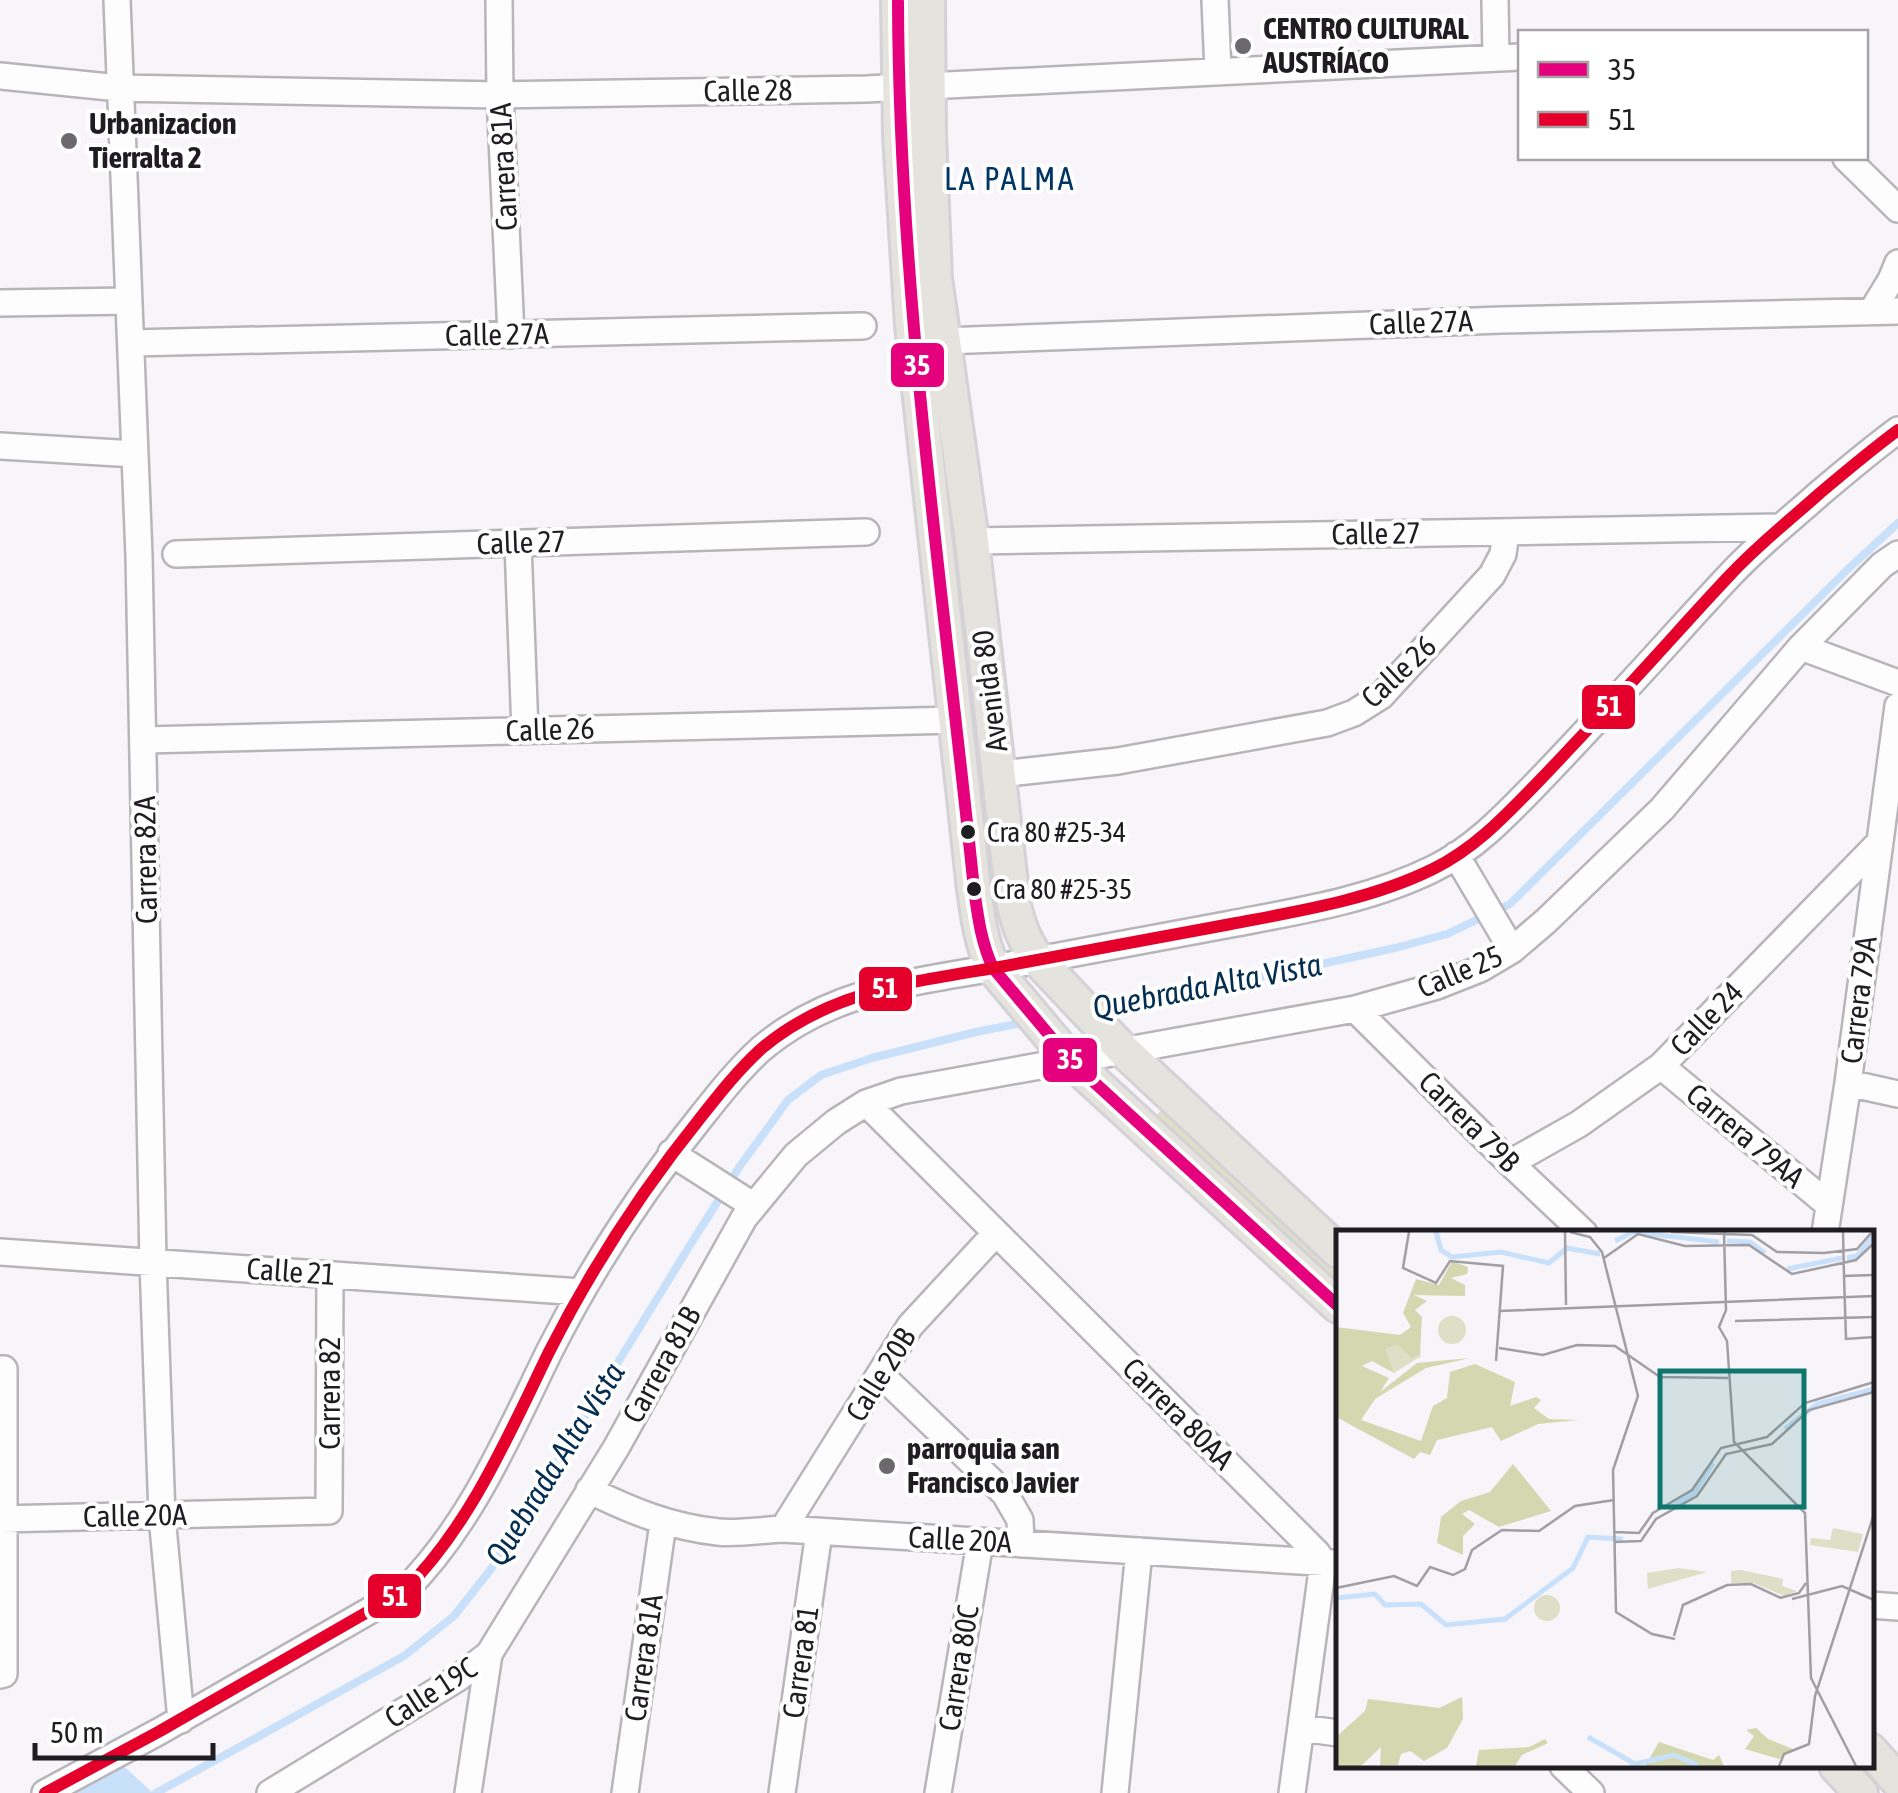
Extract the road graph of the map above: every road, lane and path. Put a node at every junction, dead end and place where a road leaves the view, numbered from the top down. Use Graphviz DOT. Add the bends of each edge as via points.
graph roads {
  1 [pos="117,0"];
  2 [pos="498,0"];
  3 [pos="898,0"];
  4 [pos="928,0"];
  5 [pos="1215,0"];
  6 [pos="1495,0"];
  7 [pos="1508,58"];
  8 [pos="1218,72"];
  9 [pos="0,76"];
  10 [pos="914,87"];
  11 [pos="119,88"];
  12 [pos="500,95"];
  13 [pos="1848,160"];
  14 [pos="1898,209"];
  15 [pos="1898,263"];
  16 [pos="130,302"];
  17 [pos="0,303"];
  18 [pos="1885,311"];
  19 [pos="863,326"];
  20 [pos="512,334"];
  21 [pos="944,341"];
  22 [pos="132,343"];
  23 [pos="1898,430"];
  24 [pos="0,446"];
  25 [pos="134,454"];
  26 [pos="1780,527"];
  27 [pos="866,532"];
  28 [pos="1506,532"];
  29 [pos="972,541"];
  30 [pos="518,544"];
  31 [pos="176,554"];
  32 [pos="1898,554"];
  33 [pos="1801,647"];
  34 [pos="1898,682"];
  35 [pos="1898,706"];
  36 [pos="956,720"];
  37 [pos="525,731"];
  38 [pos="144,740"];
  39 [pos="1000,774"];
  40 [pos="1879,843"];
  41 [pos="1456,856"];
  42 [pos="1512,950"];
  43 [pos="1038,960"];
  44 [pos="1002,979"];
  45 [pos="1355,1009"];
  46 [pos="1117,1044"];
  47 [pos="1064,1053"];
  48 [pos="1661,1066"];
  49 [pos="1848,1083"];
  50 [pos="1898,1094"];
  51 [pos="866,1103"];
  52 [pos="671,1163"];
  53 [pos="1510,1163"];
  54 [pos="1829,1205"];
  55 [pos="744,1209"];
  56 [pos="1581,1230"];
  57 [pos="1825,1230"];
  58 [pos="996,1232"];
  59 [pos="1336,1249"];
  60 [pos="0,1252"];
  61 [pos="153,1262"];
  62 [pos="330,1275"];
  63 [pos="581,1292"];
  64 [pos="1336,1304"];
  65 [pos="2,1369"];
  66 [pos="880,1374"];
  67 [pos="589,1490"];
  68 [pos="329,1511"];
  69 [pos="162,1516"];
  70 [pos="2,1519"];
  71 [pos="663,1523"];
  72 [pos="783,1529"];
  73 [pos="819,1532"];
  74 [pos="980,1542"];
  75 [pos="1021,1544"];
  76 [pos="1140,1552"];
  77 [pos="1330,1563"];
  78 [pos="1873,1605"];
  79 [pos="1898,1608"];
  80 [pos="489,1654"];
  81 [pos="2,1674"];
  82 [pos="181,1720"];
  83 [pos="1301,1728"];
  84 [pos="1336,1733"];
  85 [pos="1873,1753"];
  86 [pos="1565,1768"];
  87 [pos="1838,1768"];
  88 [pos="1898,1781"];
  89 [pos="44,1793"];
  90 [pos="270,1793"];
  91 [pos="468,1793"];
  92 [pos="625,1793"];
  93 [pos="782,1793"];
  94 [pos="938,1793"];
  95 [pos="1115,1793"];
  96 [pos="1292,1793"];
  97 [pos="1591,1793"];
  98 [pos="1861,1793"];
  1 -- 11 [label="street, Carrera 82A"];
  2 -- 12 [label="street, Carrera 81A"];
  3 -- 10 [label="main road, Avenida 80"];
  4 -- 10 [label="main road, Avenida 80"];
  5 -- 8 [label="street"];
  6 -- 7 [label="street"];
  7 -- 8 [label="street, Calle 28"];
  8 -- 10 [label="street, Calle 28"];
  9 -- 11 [label="street, Calle 28"];
  10 -- 12 [label="street, Calle 28"];
  10 -- 21 [label="main road, Avenida 80"];
  10 -- 36 [label="main road, Avenida 80" via="903,210"];
  11 -- 12 [label="street, Calle 28"];
  11 -- 16 [label="street, Carrera 82A"];
  12 -- 20 [label="street, Carrera 81A"];
  13 -- 14 [label="street"];
  15 -- 18 [label="street"];
  16 -- 17 [label="street"];
  16 -- 22 [label="street, Carrera 82A"];
  18 -- 21 [label="street, Calle 27A"];
  19 -- 20 [label="street, Calle 27A"];
  20 -- 22 [label="street, Calle 27A"];
  21 -- 29 [label="main road, Avenida 80"];
  22 -- 25 [label="street, Carrera 82A"];
  23 -- 26 [label="street"];
  24 -- 25 [label="street"];
  25 -- 38 [label="street, Carrera 82A"];
  26 -- 28 [label="street, Calle 27"];
  26 -- 41 [label="street" via="1489,832"];
  27 -- 30 [label="street, Calle 27"];
  28 -- 29 [label="street, Calle 27"];
  28 -- 39 [label="street, Calle 26" via="1492,575 1381,696 1354,713 1118,761"];
  29 -- 39 [label="main road, Avenida 80"];
  30 -- 31 [label="street, Calle 27"];
  30 -- 37 [label="street"];
  32 -- 33 [label="street, Calle 25"];
  33 -- 34 [label="street"];
  33 -- 42 [label="street, Calle 25" via="1662,810"];
  35 -- 40 [label="street, Carrera 79A"];
  36 -- 37 [label="street, Calle 26"];
  36 -- 44 [label="main road, Avenida 80" via="980,932"];
  37 -- 38 [label="street, Calle 26"];
  38 -- 61 [label="street, Carrera 82A"];
  39 -- 43 [label="main road, Avenida 80" via="1018,927"];
  40 -- 48 [label="street, Calle 24"];
  40 -- 49 [label="street, Carrera 79A"];
  41 -- 42 [label="street"];
  41 -- 43 [label="street" via="1333,904"];
  42 -- 45 [label="street, Calle 25" via="1437,986"];
  43 -- 44 [label="street"];
  43 -- 46 [label="main road, Avenida 80"];
  44 -- 47 [label="main road, Avenida 80"];
  44 -- 52 [label="street" via="926,979 807,1016 726,1086"];
  45 -- 46 [label="street, Calle 25"];
  45 -- 53 [label="street, Carrera 79B"];
  46 -- 47 [label="street, Calle 25"];
  46 -- 59 [label="main road, Avenida 80"];
  47 -- 51 [label="street, Calle 25"];
  47 -- 64 [label="main road, Avenida 80"];
  48 -- 53 [label="street, Calle 24"];
  48 -- 54 [label="street, Carrera 79AA"];
  49 -- 50 [label="street"];
  49 -- 54 [label="street, Carrera 79A"];
  51 -- 55 [label="street, Carrera 81B" via="796,1155"];
  51 -- 58 [label="street, Carrera 80AA"];
  52 -- 55 [label="street"];
  52 -- 63 [label="street"];
  53 -- 56 [label="street, Carrera 79B"];
  54 -- 57 [label="street, Carrera 79A"];
  55 -- 67 [label="street, Carrera 81B"];
  58 -- 66 [label="street, Calle 20B" via="910,1326"];
  58 -- 77 [label="street, Carrera 80AA"];
  60 -- 61 [label="street, Calle 21"];
  61 -- 62 [label="street, Calle 21"];
  61 -- 69 [label="street, Carrera 82A"];
  62 -- 63 [label="street, Calle 21"];
  62 -- 68 [label="street, Carrera 82"];
  63 -- 82 [label="street" via="467,1508 422,1572 404,1591"];
  65 -- 70 [label="street"];
  66 -- 72 [label="street, Calle 20B"];
  66 -- 75 [label="street" via="1005,1494 1020,1520"];
  67 -- 71 [label="street, Calle 20A"];
  67 -- 80 [label="street, Carrera 81B"];
  68 -- 69 [label="street, Calle 20A"];
  69 -- 70 [label="street, Calle 20A"];
  69 -- 82 [label="street, Carrera 82A"];
  70 -- 81 [label="street"];
  71 -- 72 [label="street, Calle 20A" via="722,1532"];
  71 -- 92 [label="street, Carrera 81A"];
  72 -- 73 [label="street, Calle 20A"];
  73 -- 74 [label="street, Calle 20A"];
  73 -- 93 [label="street, Carrera 81"];
  74 -- 75 [label="street, Calle 20A"];
  74 -- 94 [label="street, Carrera 80C"];
  75 -- 76 [label="street, Calle 20A"];
  76 -- 77 [label="street, Calle 20A"];
  76 -- 95 [label="street"];
  77 -- 83 [label="street"];
  78 -- 79 [label="street"];
  80 -- 90 [label="street, Calle 19C"];
  80 -- 91 [label="street"];
  82 -- 89 [label="street"];
  83 -- 84 [label="street"];
  83 -- 96 [label="street"];
  85 -- 88 [label="main road"];
  86 -- 97 [label="street"];
  87 -- 98 [label="main road"];
}
